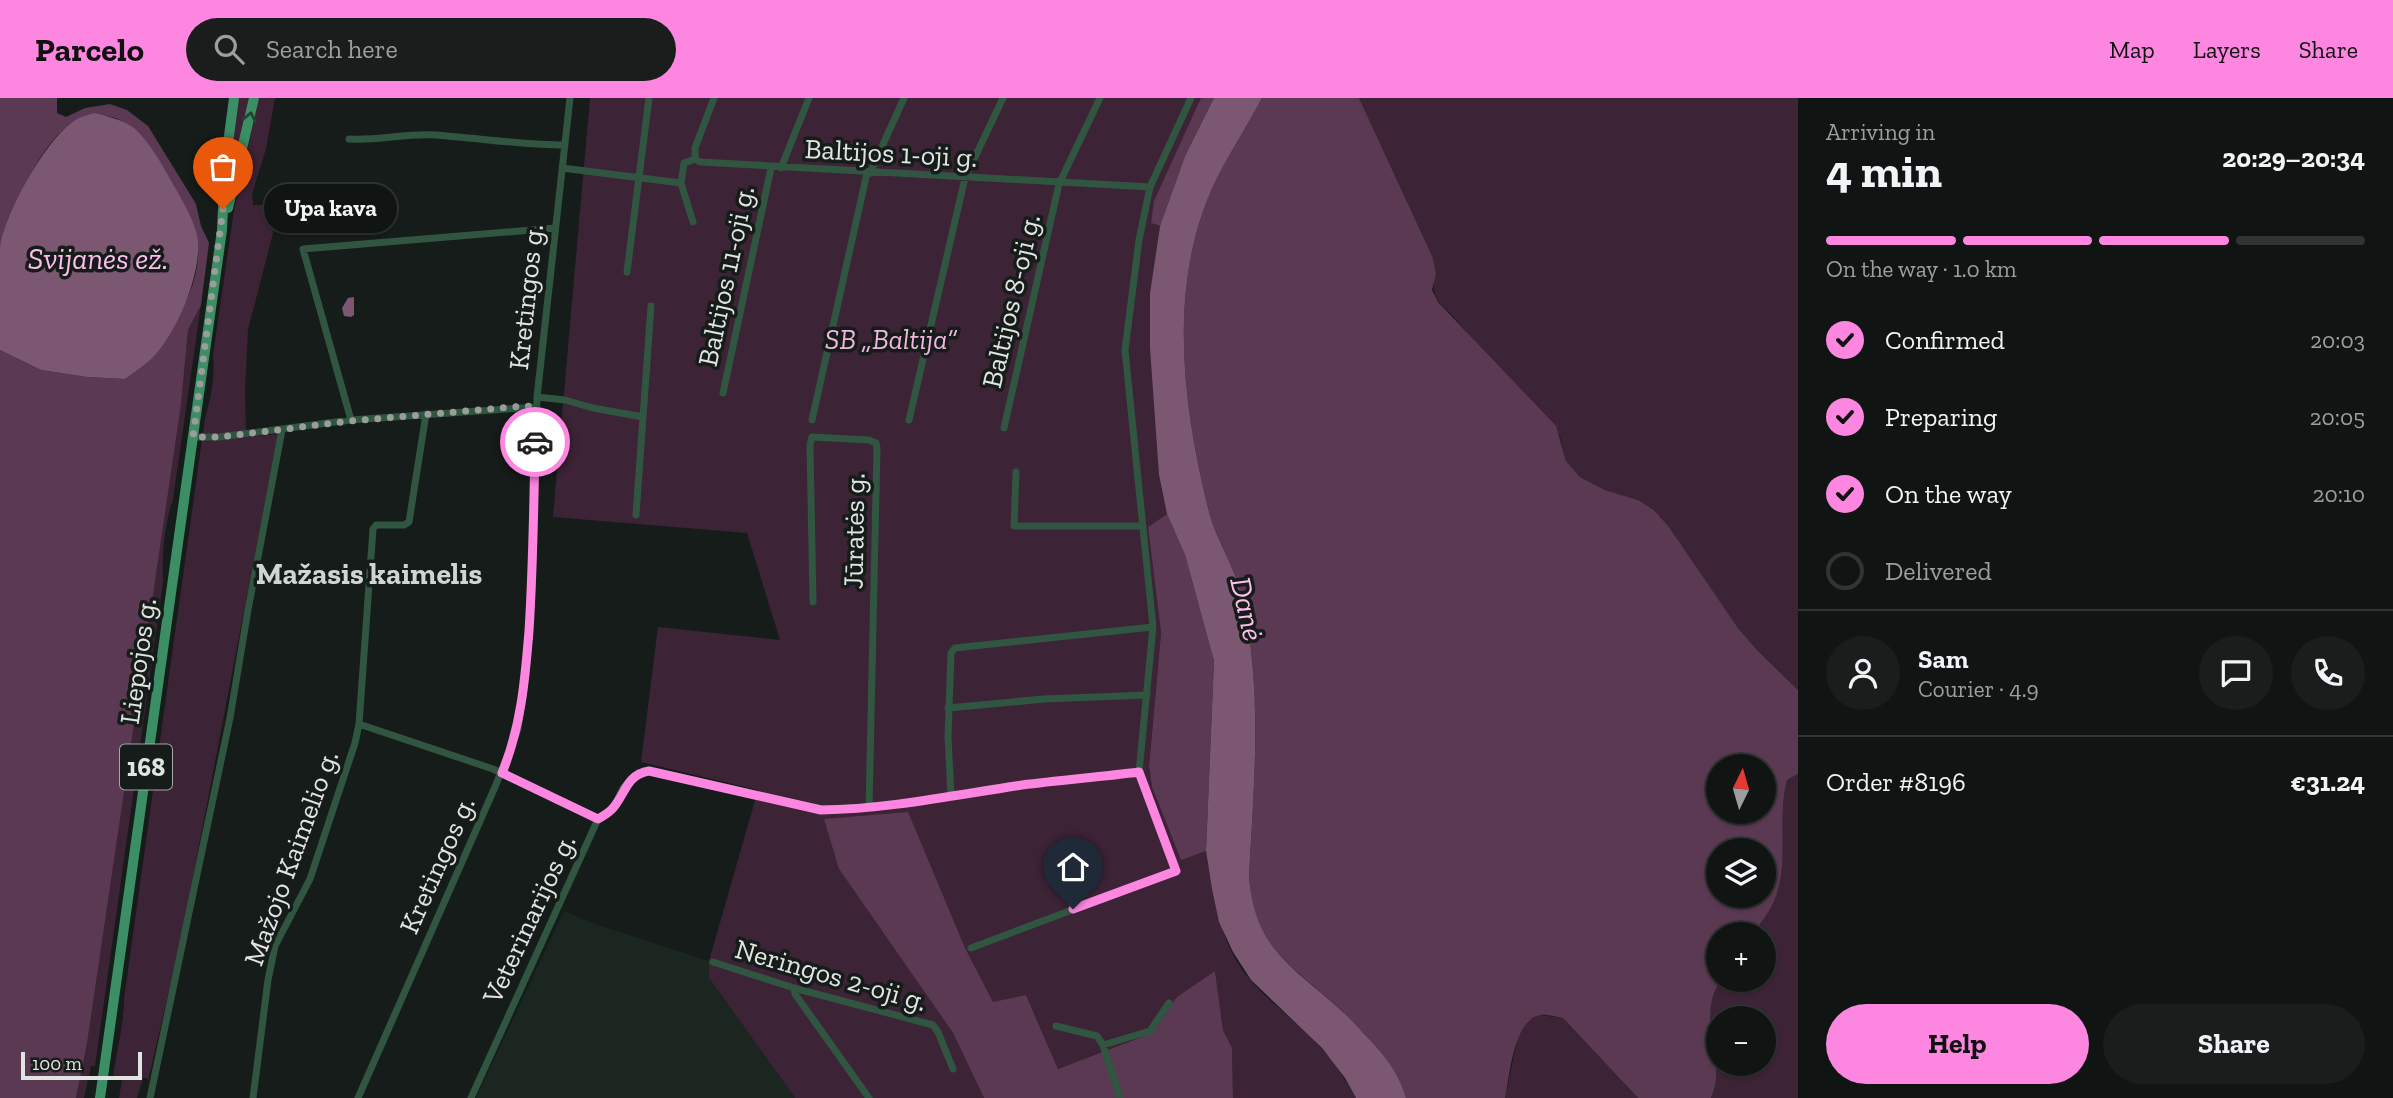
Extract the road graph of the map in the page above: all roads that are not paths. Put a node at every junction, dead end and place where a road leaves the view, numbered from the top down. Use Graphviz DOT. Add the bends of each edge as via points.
graph roads {
  1 [pos="234,98"];
  2 [pos="254,98"];
  3 [pos="570,98"];
  4 [pos="649,98"];
  5 [pos="714,98"];
  6 [pos="809,98"];
  7 [pos="904,98"];
  8 [pos="1003,98"];
  9 [pos="1100,98"];
  10 [pos="1191,98"];
  11 [pos="349,139"];
  12 [pos="565,145"];
  13 [pos="695,159"];
  14 [pos="562,168"];
  15 [pos="771,168"];
  16 [pos="781,168"];
  17 [pos="869,173"];
  18 [pos="638,178"];
  19 [pos="965,178"];
  20 [pos="681,183"];
  21 [pos="1059,184"];
  22 [pos="1150,187"];
  23 [pos="693,222"];
  24 [pos="555,228"];
  25 [pos="222,230"];
  26 [pos="627,272"];
  27 [pos="651,306"];
  28 [pos="723,393"];
  29 [pos="537,397"];
  30 [pos="536,407"];
  31 [pos="426,414"];
  32 [pos="643,417"];
  33 [pos="812,420"];
  34 [pos="909,420"];
  35 [pos="351,421"];
  36 [pos="1004,428"];
  37 [pos="282,430"];
  38 [pos="193,437"];
  39 [pos="1016,472"];
  40 [pos="636,515"];
  41 [pos="1143,526"];
  42 [pos="813,602"];
  43 [pos="1153,627"];
  44 [pos="1147,695"];
  45 [pos="948,708"];
  46 [pos="359,724"];
  47 [pos="1139,772"];
  48 [pos="502,773"];
  49 [pos="951,796"];
  50 [pos="869,807"];
  51 [pos="598,819"];
  52 [pos="971,948"];
  53 [pos="713,962"];
  54 [pos="794,988"];
  55 [pos="1169,1003"];
  56 [pos="1056,1026"];
  57 [pos="1103,1045"];
  58 [pos="953,1069"];
  59 [pos="100,1098"];
  60 [pos="150,1098"];
  61 [pos="253,1098"];
  62 [pos="358,1098"];
  63 [pos="471,1098"];
  64 [pos="869,1098"];
  65 [pos="1120,1098"];
  1 -- 25 [label="main road, Liepojos g. / 168"];
  25 -- 2 [label="main road, Liepojos g. / 168, one-way"];
  3 -- 12 [label="street, Kretingos g."];
  4 -- 18 [label="street"];
  5 -- 13 [label="street"];
  6 -- 16 [label="street"];
  7 -- 17 [label="street"];
  8 -- 19 [label="street"];
  9 -- 21 [label="street, Baltijos 8-oji g."];
  10 -- 22 [label="street"];
  11 -- 12 [label="street" via="432,135"];
  12 -- 14 [label="street, Kretingos g."];
  13 -- 15 [label="street, Baltijos 1-oji g."];
  13 -- 20 [label="street" via="684,163"];
  14 -- 18 [label="street"];
  14 -- 24 [label="street, Kretingos g."];
  15 -- 16 [label="street, Baltijos 1-oji g."];
  15 -- 28 [label="street, Baltijos 11-oji g."];
  16 -- 17 [label="street, Baltijos 1-oji g."];
  17 -- 19 [label="street, Baltijos 1-oji g."];
  17 -- 33 [label="street"];
  18 -- 20 [label="street"];
  18 -- 26 [label="street"];
  19 -- 21 [label="street, Baltijos 1-oji g."];
  19 -- 34 [label="street"];
  20 -- 23 [label="street"];
  21 -- 22 [label="street, Baltijos 1-oji g."];
  21 -- 36 [label="street, Baltijos 8-oji g."];
  22 -- 41 [label="street" via="1125,350"];
  24 -- 29 [label="street, Kretingos g."];
  24 -- 35 [label="street" via="303,249"];
  25 -- 38 [label="main road, Liepojos g. / 168"];
  27 -- 32 [label="street"];
  29 -- 30 [label="street, Kretingos g."];
  29 -- 32 [label="street"];
  30 -- 31 [label="street"];
  30 -- 48 [label="street, Kretingos g." via="526,674 517,729"];
  31 -- 35 [label="street"];
  31 -- 46 [label="street, Mažojo Kaimelio g." via="409,522 373,529"];
  32 -- 40 [label="street"];
  35 -- 37 [label="street"];
  37 -- 38 [label="street"];
  37 -- 60 [label="street" via="230,718"];
  38 -- 59 [label="main road, Liepojos g. / 168"];
  39 -- 41 [label="street" via="1014,526"];
  41 -- 43 [label="street"];
  42 -- 50 [label="street, Jūratės g." via="812,437 869,440 877,448"];
  43 -- 44 [label="street"];
  43 -- 45 [label="street" via="956,648 951,653"];
  44 -- 45 [label="street"];
  44 -- 47 [label="street"];
  45 -- 49 [label="street"];
  46 -- 48 [label="street"];
  46 -- 61 [label="street, Mažojo Kaimelio g." via="310,879 275,946"];
  47 -- 49 [label="street, Veterinarijos g."];
  47 -- 52 [label="street" via="1176,871"];
  48 -- 51 [label="street"];
  48 -- 62 [label="street, Kretingos g."];
  49 -- 50 [label="street, Veterinarijos g."];
  50 -- 51 [label="street, Veterinarijos g." via="821,810 649,771 631,778 612,809"];
  51 -- 63 [label="street, Veterinarijos g."];
  53 -- 54 [label="street, Neringos 2-oji g."];
  54 -- 58 [label="street, Neringos 2-oji g." via="933,1025"];
  54 -- 64 [label="street"];
  55 -- 57 [label="street" via="1150,1031"];
  56 -- 57 [label="street" via="1097,1036"];
  57 -- 65 [label="street"];
}
